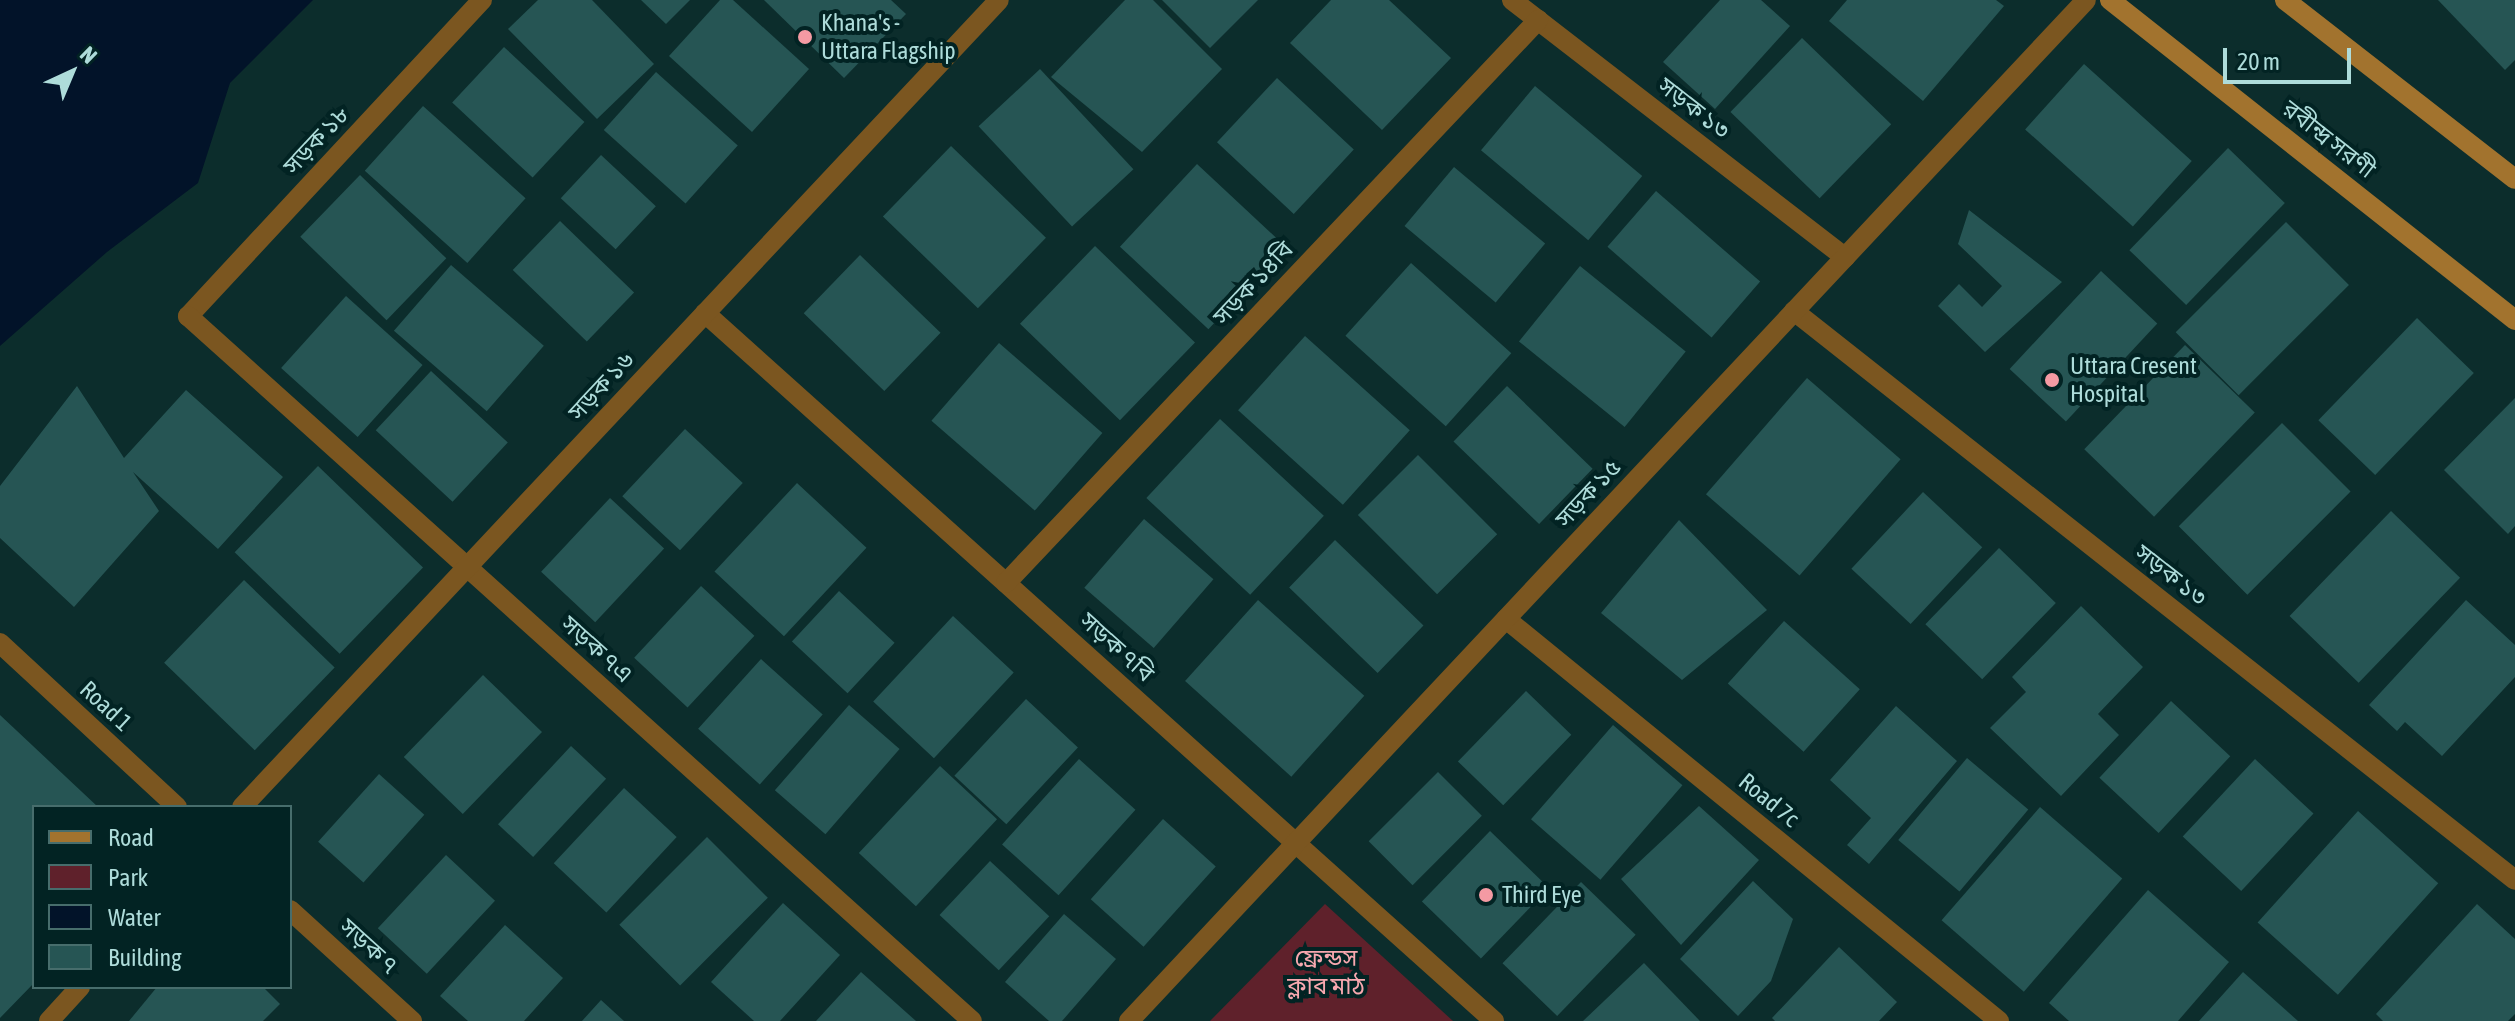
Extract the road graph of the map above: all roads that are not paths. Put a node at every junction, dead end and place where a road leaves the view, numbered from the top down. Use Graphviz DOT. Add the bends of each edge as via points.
graph roads {
  1 [pos="482,0"];
  2 [pos="999,0"];
  3 [pos="1512,0"];
  4 [pos="2086,0"];
  5 [pos="2110,0"];
  6 [pos="2285,0"];
  7 [pos="1538,20"];
  8 [pos="2515,179"];
  9 [pos="1845,257"];
  10 [pos="1794,311"];
  11 [pos="705,313"];
  12 [pos="188,316"];
  13 [pos="2515,320"];
  14 [pos="467,567"];
  15 [pos="1006,583"];
  16 [pos="1506,619"];
  17 [pos="0,643"];
  18 [pos="175,805"];
  19 [pos="244,805"];
  20 [pos="1296,843"];
  21 [pos="2515,880"];
  22 [pos="292,912"];
  23 [pos="78,989"];
  24 [pos="49,1021"];
  25 [pos="412,1021"];
  26 [pos="972,1021"];
  27 [pos="1129,1021"];
  28 [pos="1494,1021"];
  29 [pos="1999,1021"];
  1 -- 12 [label="street, সড়ক ১৮"];
  2 -- 11 [label="street, সড়ক ১৬"];
  3 -- 7 [label="street, সড়ক ১৩"];
  4 -- 9 [label="street, সড়ক ১৫"];
  5 -- 13 [label="street, রবীন্দ্র সরণী"];
  6 -- 8 [label="street"];
  7 -- 9 [label="street, সড়ক ১৩"];
  7 -- 15 [label="street, সড়ক ১৪বি"];
  9 -- 10 [label="street, সড়ক ১৫"];
  10 -- 16 [label="street, সড়ক ১৫"];
  10 -- 21 [label="street, সড়ক ১৩"];
  11 -- 14 [label="street, সড়ক ১৬"];
  11 -- 15 [label="street, সড়ক ৭বি"];
  12 -- 14 [label="street, সড়ক ৭এ"];
  14 -- 19 [label="street, সড়ক ১৬"];
  14 -- 26 [label="street, সড়ক ৭এ"];
  15 -- 20 [label="street, সড়ক ৭বি"];
  16 -- 20 [label="street, সড়ক ১৫"];
  16 -- 29 [label="street, Road 7c"];
  17 -- 18 [label="street, Road 1"];
  20 -- 27 [label="street, সড়ক ১৫"];
  20 -- 28 [label="street, সড়ক ৭বি"];
  22 -- 25 [label="street, সড়ক ৭"];
  23 -- 24 [label="street"];
}
